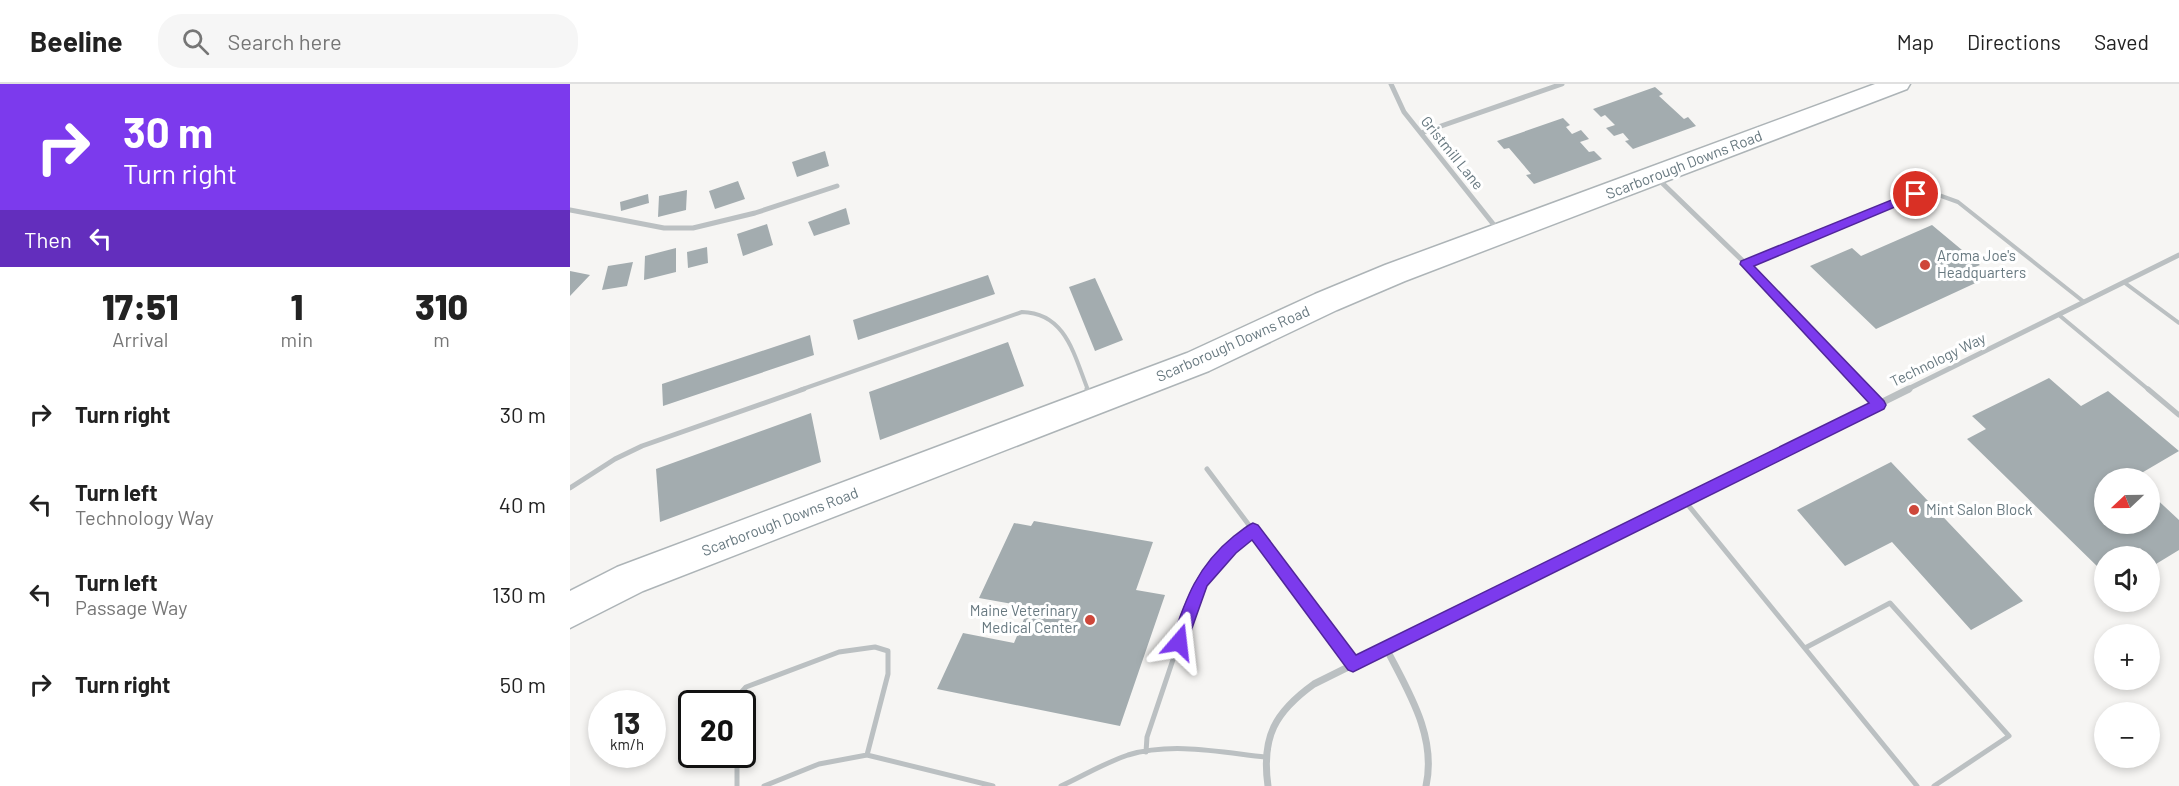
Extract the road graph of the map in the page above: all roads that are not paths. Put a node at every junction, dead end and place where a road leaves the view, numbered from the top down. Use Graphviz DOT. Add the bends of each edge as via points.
graph roads {
  1 [pos="1391,84"];
  2 [pos="1562,84"];
  3 [pos="1898,84"];
  4 [pos="1421,133"];
  5 [pos="1656,176"];
  6 [pos="837,186"];
  7 [pos="570,210"];
  8 [pos="1500,232"];
  9 [pos="2179,255"];
  10 [pos="1746,264"];
  11 [pos="2125,283"];
  12 [pos="2084,302"];
  13 [pos="2060,315"];
  14 [pos="2179,323"];
  15 [pos="1093,402"];
  16 [pos="1879,405"];
  17 [pos="2179,415"];
  18 [pos="1207,469"];
  19 [pos="570,488"];
  20 [pos="1684,500"];
  21 [pos="1253,530"];
  22 [pos="573,605"];
  23 [pos="1386,648"];
  24 [pos="1805,648"];
  25 [pos="1353,664"];
  26 [pos="743,690"];
  27 [pos="1146,752"];
  28 [pos="867,755"];
  29 [pos="1265,757"];
  30 [pos="737,768"];
  31 [pos="737,786"];
  32 [pos="764,786"];
  33 [pos="993,786"];
  34 [pos="1061,786"];
  35 [pos="1268,786"];
  36 [pos="1425,786"];
  37 [pos="1917,786"];
  38 [pos="1934,786"];
  1 -- 4 [label="street, Gristmill Lane" via="1404,112"];
  2 -- 4 [label="street"];
  3 -- 5 [label="street, Scarborough Downs Road"];
  4 -- 8 [label="street, Gristmill Lane"];
  5 -- 8 [label="street, Scarborough Downs Road"];
  5 -- 10 [label="street"];
  6 -- 7 [label="street" via="693,228 664,228"];
  8 -- 15 [label="street, Scarborough Downs Road" via="1326,302 1198,362"];
  9 -- 11 [label="street, Technology Way"];
  10 -- 12 [label="lane" via="1908,195 1933,193 1967,208"];
  10 -- 16 [label="street"];
  11 -- 12 [label="street, Technology Way"];
  11 -- 14 [label="lane"];
  12 -- 13 [label="street, Technology Way"];
  13 -- 16 [label="street, Technology Way"];
  13 -- 17 [label="lane"];
  15 -- 19 [label="lane" via="1064,333 1052,320 1028,311 642,446"];
  15 -- 22 [label="street, Scarborough Downs Road" via="630,579"];
  16 -- 20 [label="street, Technology Way"];
  18 -- 21 [label="lane"];
  20 -- 23 [label="street, Technology Way"];
  20 -- 24 [label="lane"];
  21 -- 25 [label="lane"];
  21 -- 27 [label="lane" via="1213,566 1194,597 1147,737"];
  23 -- 25 [label="street, Technology Way"];
  23 -- 36 [label="street" via="1429,749"];
  24 -- 37 [label="lane"];
  24 -- 38 [label="lane" via="1890,603 2008,736"];
  25 -- 29 [label="street, Technology Way" via="1293,698 1276,718"];
  26 -- 28 [label="lane" via="835,654 880,646 888,651 888,674"];
  27 -- 29 [label="lane" via="1178,749"];
  27 -- 34 [label="lane" via="1117,759"];
  28 -- 32 [label="lane" via="819,764"];
  28 -- 33 [label="lane"];
  29 -- 35 [label="street, Technology Way"];
  30 -- 31 [label="lane"];
}
